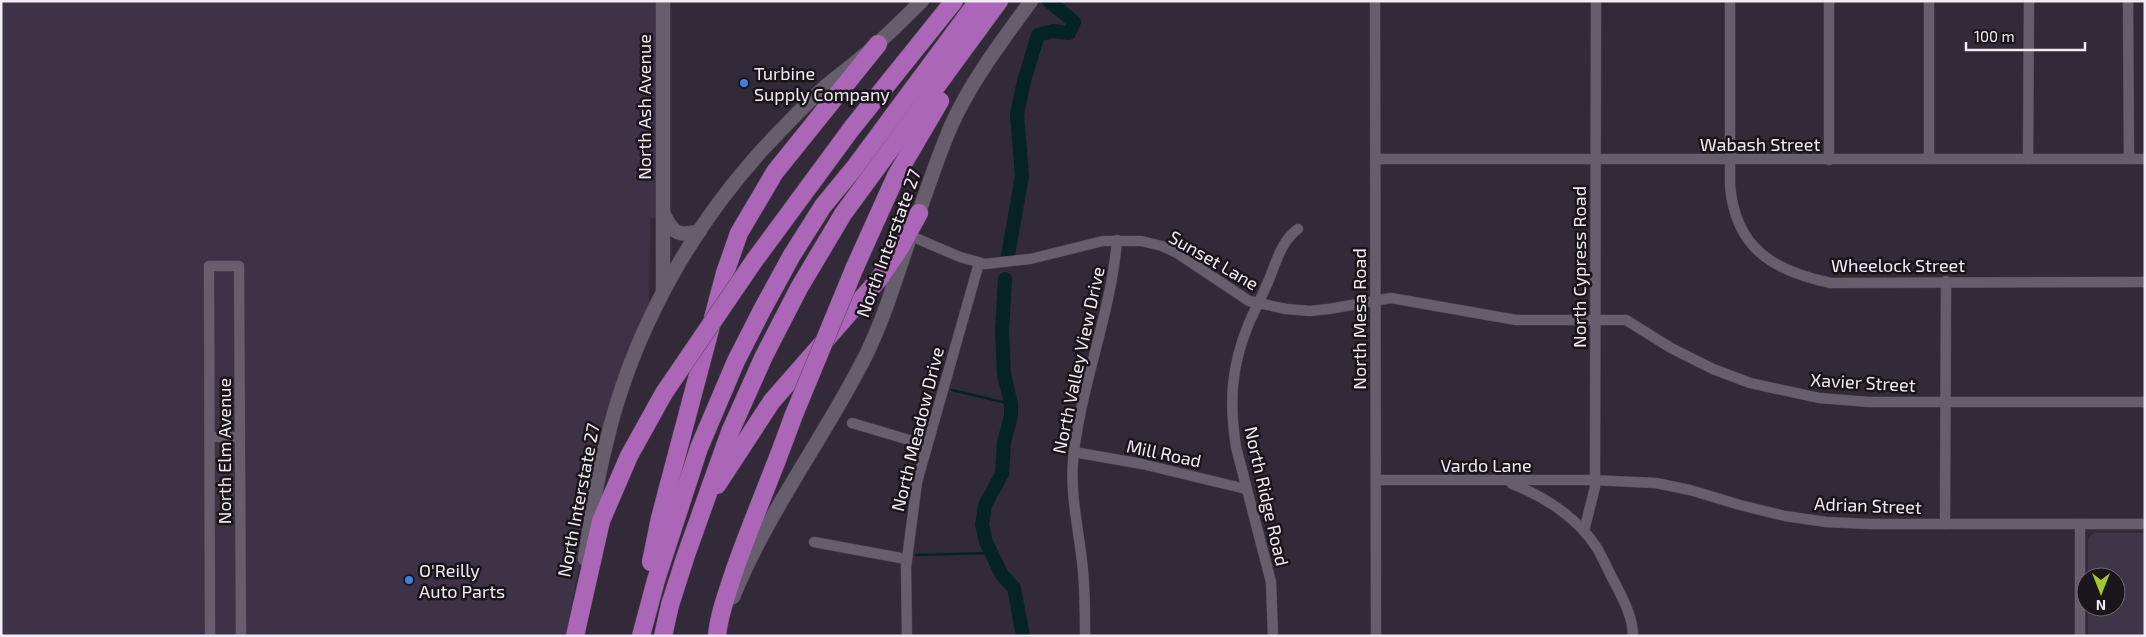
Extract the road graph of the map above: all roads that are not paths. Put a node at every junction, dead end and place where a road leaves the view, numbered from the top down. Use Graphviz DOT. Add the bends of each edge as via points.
graph roads {
  1 [pos="663,1"];
  2 [pos="922,1"];
  3 [pos="954,1"];
  4 [pos="978,1"];
  5 [pos="1001,1"];
  6 [pos="1031,1"];
  7 [pos="1375,1"];
  8 [pos="1596,1"];
  9 [pos="1730,1"];
  10 [pos="1829,1"];
  11 [pos="1929,1"];
  12 [pos="2029,1"];
  13 [pos="2128,1"];
  14 [pos="878,44"];
  15 [pos="1596,158"];
  16 [pos="1376,159"];
  17 [pos="1929,159"];
  18 [pos="2028,159"];
  19 [pos="2129,159"];
  20 [pos="2145,159"];
  21 [pos="1730,160"];
  22 [pos="1829,160"];
  23 [pos="919,213"];
  24 [pos="663,214"];
  25 [pos="1298,229"];
  26 [pos="700,231"];
  27 [pos="911,236"];
  28 [pos="1117,240"];
  29 [pos="979,263"];
  30 [pos="1946,281"];
  31 [pos="2145,282"];
  32 [pos="664,292"];
  33 [pos="1376,300"];
  34 [pos="1259,304"];
  35 [pos="1596,319"];
  36 [pos="1944,402"];
  37 [pos="2145,402"];
  38 [pos="852,423"];
  39 [pos="210,437"];
  40 [pos="240,437"];
  41 [pos="926,445"];
  42 [pos="1074,452"];
  43 [pos="1376,480"];
  44 [pos="1595,480"];
  45 [pos="1504,481"];
  46 [pos="1246,489"];
  47 [pos="703,507"];
  48 [pos="1945,524"];
  49 [pos="2080,524"];
  50 [pos="2145,524"];
  51 [pos="1584,531"];
  52 [pos="814,542"];
  53 [pos="906,559"];
  54 [pos="210,636"];
  55 [pos="242,636"];
  56 [pos="574,636"];
  57 [pos="636,636"];
  58 [pos="641,636"];
  59 [pos="663,636"];
  60 [pos="718,636"];
  61 [pos="907,636"];
  62 [pos="1086,636"];
  63 [pos="1273,636"];
  64 [pos="1376,636"];
  65 [pos="1633,636"];
  66 [pos="2080,636"];
  1 -- 24 [label="main road, North Ash Avenue"];
  2 -- 14 [label="main road, North Interstate 27"];
  3 -- 56 [label="highway, bridge" via="852,128 754,261 664,392 628,456 601,521"];
  4 -- 58 [label="highway" via="855,168 823,206 762,310 699,448"];
  5 -- 47 [label="highway" via="860,190 817,256 741,405"];
  5 -- 60 [label="highway, bridge" via="914,144 878,213 745,541 725,599"];
  6 -- 23 [label="main road, North Interstate 27" via="962,103"];
  7 -- 16 [label="street, North Mesa Road"];
  8 -- 15 [label="street, North Cypress Road"];
  9 -- 21 [label="street, Wheelock Street"];
  10 -- 22 [label="street"];
  11 -- 17 [label="street"];
  12 -- 18 [label="street"];
  13 -- 19 [label="street"];
  14 -- 26 [label="main road, North Interstate 27" via="824,88 771,140 721,200"];
  14 -- 57 [label="highway" via="775,172 739,233 724,273 660,518"];
  15 -- 16 [label="street, Wabash Street"];
  15 -- 21 [label="street, Wabash Street"];
  15 -- 35 [label="street, North Cypress Road"];
  16 -- 33 [label="street, North Mesa Road"];
  17 -- 18 [label="street, Wabash Street"];
  17 -- 22 [label="street, Wabash Street"];
  18 -- 19 [label="street, Wabash Street"];
  19 -- 20 [label="street, Wabash Street"];
  21 -- 22 [label="street, Wabash Street"];
  21 -- 30 [label="street, Wheelock Street" via="1732,207 1739,227 1753,247 1773,263 1802,277 1831,282"];
  23 -- 27 [label="main road, North Interstate 27"];
  23 -- 47 [label="highway" via="879,278 772,401"];
  24 -- 26 [label="main road" via="675,232 689,234"];
  24 -- 32 [label="main road, North Ash Avenue"];
  25 -- 34 [label="street, North Ridge Road" via="1286,239"];
  26 -- 32 [label="main road, North Interstate 27"];
  27 -- 29 [label="street, Sunset Lane"];
  27 -- 60 [label="main road, North Interstate 27" via="866,356 750,562"];
  28 -- 29 [label="street, Sunset Lane" via="1030,259"];
  28 -- 34 [label="street, Sunset Lane" via="1162,246 1238,295"];
  28 -- 42 [label="street, North Valley View Drive" via="1115,269"];
  29 -- 41 [label="street, North Meadow Drive"];
  30 -- 31 [label="street, Wheelock Street"];
  30 -- 36 [label="street"];
  32 -- 56 [label="main road, North Interstate 27" via="638,345 605,446 592,509"];
  33 -- 34 [label="street, Sunset Lane" via="1310,311"];
  33 -- 35 [label="street, Sunset Lane" via="1402,299 1516,320"];
  33 -- 43 [label="street, North Mesa Road"];
  34 -- 46 [label="street, North Ridge Road" via="1242,343 1231,393 1233,426"];
  35 -- 36 [label="street, Xavier Street" via="1626,320 1713,369 1750,384 1783,392 1869,402"];
  35 -- 44 [label="street, North Cypress Road"];
  36 -- 37 [label="street, Xavier Street"];
  36 -- 48 [label="street"];
  38 -- 41 [label="street"];
  39 -- 40 [label="street"];
  39 -- 40 [label="street, North Elm Avenue" via="210,266 239,266"];
  39 -- 54 [label="street, North Elm Avenue"];
  40 -- 55 [label="street, North Elm Avenue"];
  41 -- 53 [label="street, North Meadow Drive"];
  42 -- 46 [label="street, Mill Road" via="1142,464"];
  42 -- 62 [label="street, North Valley View Drive" via="1072,477 1083,571"];
  43 -- 45 [label="street, Vardo Lane"];
  43 -- 64 [label="street, North Mesa Road"];
  44 -- 45 [label="street, Vardo Lane"];
  44 -- 48 [label="street, Adrian Street" via="1656,483 1740,506 1826,522"];
  44 -- 51 [label="street, North Cypress Road"];
  45 -- 51 [label="street" via="1550,503"];
  46 -- 63 [label="street, North Ridge Road" via="1271,582"];
  47 -- 59 [label="highway"];
  48 -- 49 [label="street, Adrian Street"];
  49 -- 50 [label="street, Adrian Street"];
  49 -- 66 [label="street"];
  51 -- 65 [label="street" via="1596,547 1624,602"];
  52 -- 53 [label="street"];
  53 -- 61 [label="street, North Meadow Drive"];
}
